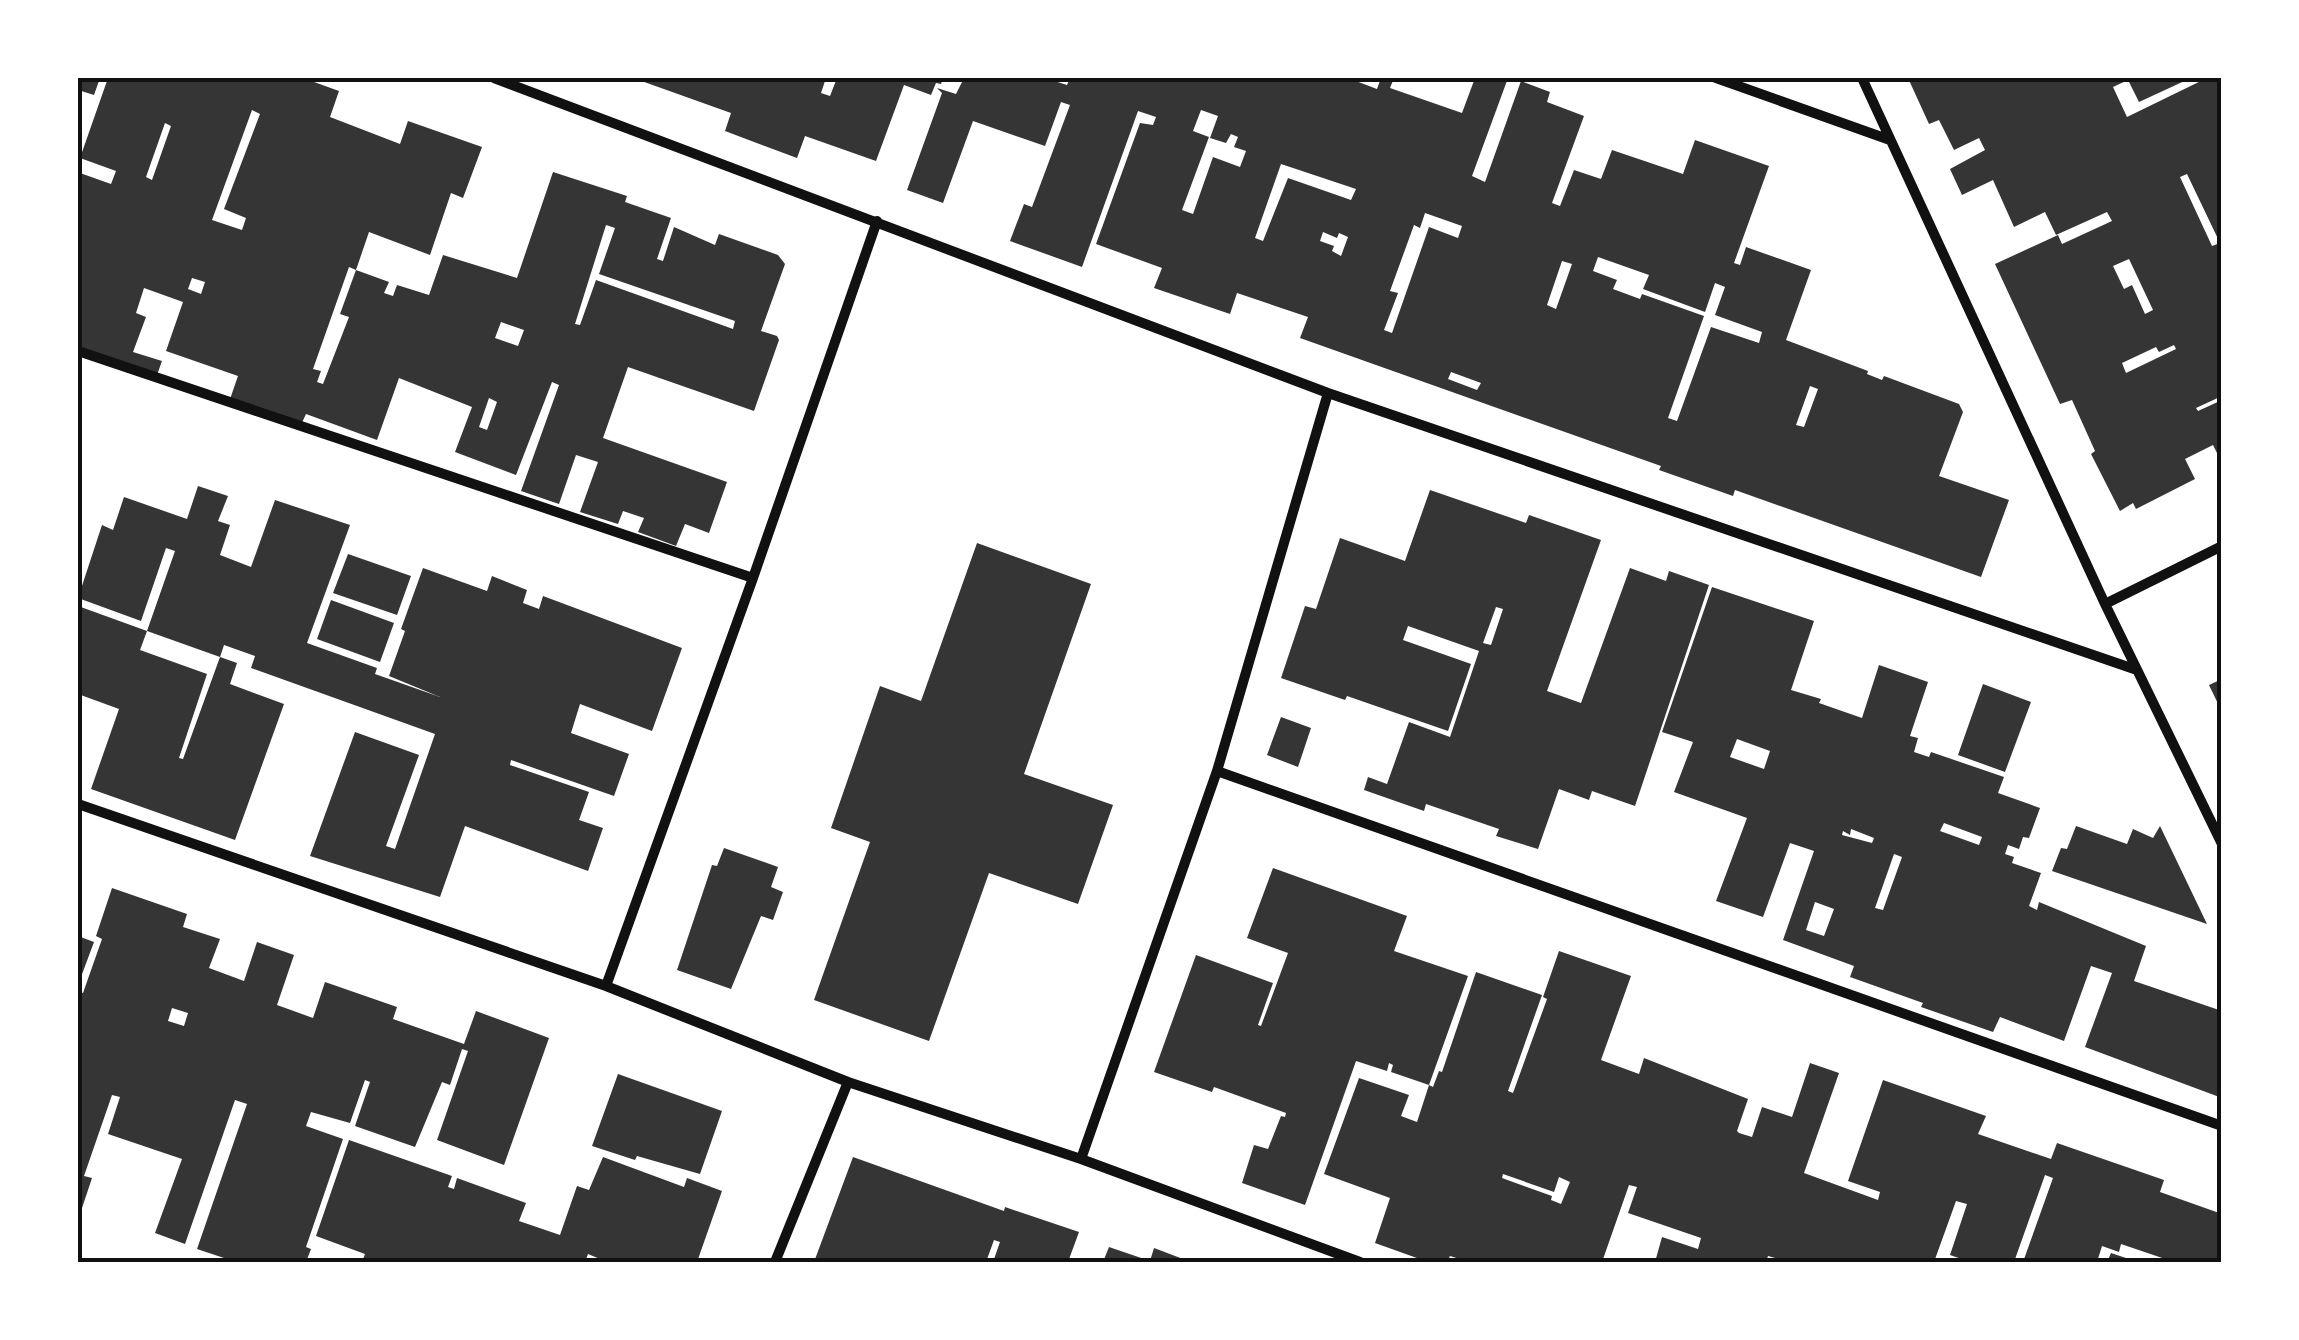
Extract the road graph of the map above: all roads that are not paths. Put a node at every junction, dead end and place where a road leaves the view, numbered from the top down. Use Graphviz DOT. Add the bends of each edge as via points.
graph roads {
  1 [pos="494,78"];
  2 [pos="1716,78"];
  3 [pos="1862,78"];
  4 [pos="1890,140"];
  5 [pos="877,221"];
  6 [pos="78,351"];
  7 [pos="1328,393"];
  8 [pos="2222,546"];
  9 [pos="753,578"];
  10 [pos="2106,604"];
  11 [pos="2137,670"];
  12 [pos="1217,771"];
  13 [pos="78,804"];
  14 [pos="2222,844"];
  15 [pos="606,986"];
  16 [pos="848,1082"];
  17 [pos="2222,1126"];
  18 [pos="1081,1160"];
  19 [pos="775,1262"];
  20 [pos="1360,1262"];
  1 -- 5 [label="street"];
  2 -- 4 [label="street"];
  3 -- 4 [label="street"];
  4 -- 10 [label="street"];
  5 -- 7 [label="street"];
  5 -- 9 [label="street"];
  6 -- 9 [label="street"];
  7 -- 11 [label="street"];
  7 -- 12 [label="street"];
  8 -- 10 [label="street"];
  9 -- 15 [label="street"];
  10 -- 11 [label="street"];
  11 -- 14 [label="street"];
  12 -- 17 [label="street"];
  12 -- 18 [label="street"];
  13 -- 15 [label="street"];
  15 -- 16 [label="street"];
  16 -- 18 [label="street"];
  16 -- 19 [label="street"];
  18 -- 20 [label="street"];
}
